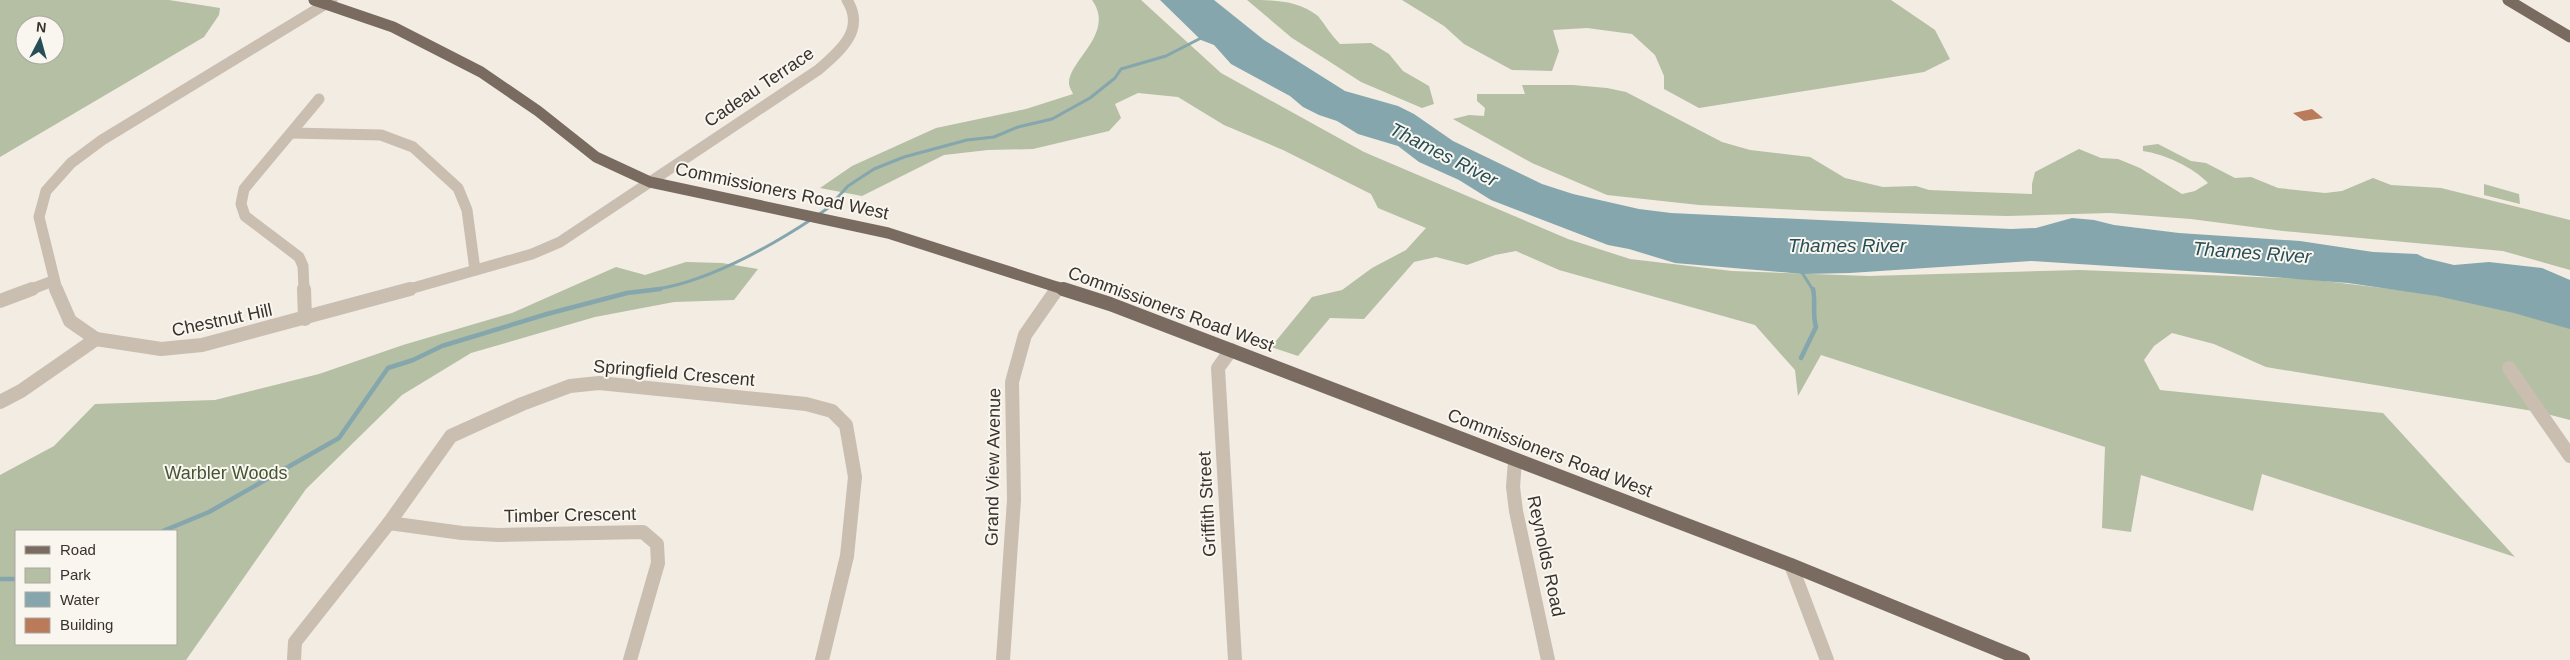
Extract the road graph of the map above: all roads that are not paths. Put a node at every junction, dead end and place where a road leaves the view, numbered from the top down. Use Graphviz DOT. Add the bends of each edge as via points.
graph roads {
  1 [pos="847,0"];
  2 [pos="2508,0"];
  3 [pos="324,1"];
  4 [pos="2570,37"];
  5 [pos="319,99"];
  6 [pos="292,133"];
  7 [pos="650,182"];
  8 [pos="475,270"];
  9 [pos="53,281"];
  10 [pos="1058,287"];
  11 [pos="0,301"];
  12 [pos="305,319"];
  13 [pos="96,338"];
  14 [pos="1231,350"];
  15 [pos="2509,368"];
  16 [pos="0,402"];
  17 [pos="2565,442"];
  18 [pos="2570,456"];
  19 [pos="1515,460"];
  20 [pos="389,522"];
  21 [pos="1791,565"];
  22 [pos="294,660"];
  23 [pos="630,660"];
  24 [pos="822,660"];
  25 [pos="1002,660"];
  26 [pos="1234,660"];
  27 [pos="1548,660"];
  28 [pos="1827,660"];
  29 [pos="2023,660"];
  1 -- 7 [label="street, Cadeau Terrace" via="854,16 853,27 848,41 835,55 818,70"];
  2 -- 4 [label="main road"];
  3 -- 7 [label="main road, Commissioners Road West" via="393,27 481,72 538,111 596,157"];
  3 -- 9 [label="street, Chestnut Hill" via="102,140 71,163 46,191 39,217"];
  5 -- 6 [label="street"];
  6 -- 8 [label="street" via="381,135 413,147 458,188 467,210"];
  6 -- 12 [label="street" via="244,189 241,204 245,216 299,256 303,266"];
  7 -- 8 [label="street, Chestnut Hill" via="560,242 532,254"];
  7 -- 10 [label="main road, Commissioners Road West" via="888,233"];
  8 -- 12 [label="street, Chestnut Hill"];
  9 -- 11 [label="street"];
  9 -- 13 [label="street, Chestnut Hill" via="70,321"];
  10 -- 14 [label="main road, Commissioners Road West"];
  10 -- 25 [label="street, Grand View Avenue" via="1025,335 1012,382 1014,500"];
  12 -- 13 [label="street, Chestnut Hill" via="202,345 161,349"];
  13 -- 16 [label="street"];
  14 -- 19 [label="main road, Commissioners Road West"];
  14 -- 26 [label="street, Griffith Street" via="1218,368"];
  15 -- 17 [label="street"];
  17 -- 18 [label="street"];
  19 -- 21 [label="main road, Commissioners Road West"];
  19 -- 27 [label="street, Reynolds Road" via="1513,487 1516,511"];
  20 -- 22 [label="street, Springfield Crescent" via="295,642"];
  20 -- 23 [label="street, Timber Crescent" via="498,535 643,532 657,544 658,563"];
  20 -- 24 [label="street, Springfield Crescent" via="451,436 570,386 599,383 640,386 806,404 832,411 846,425 854,476 847,556"];
  21 -- 28 [label="street"];
  21 -- 29 [label="main road, Commissioners Road West"];
}
